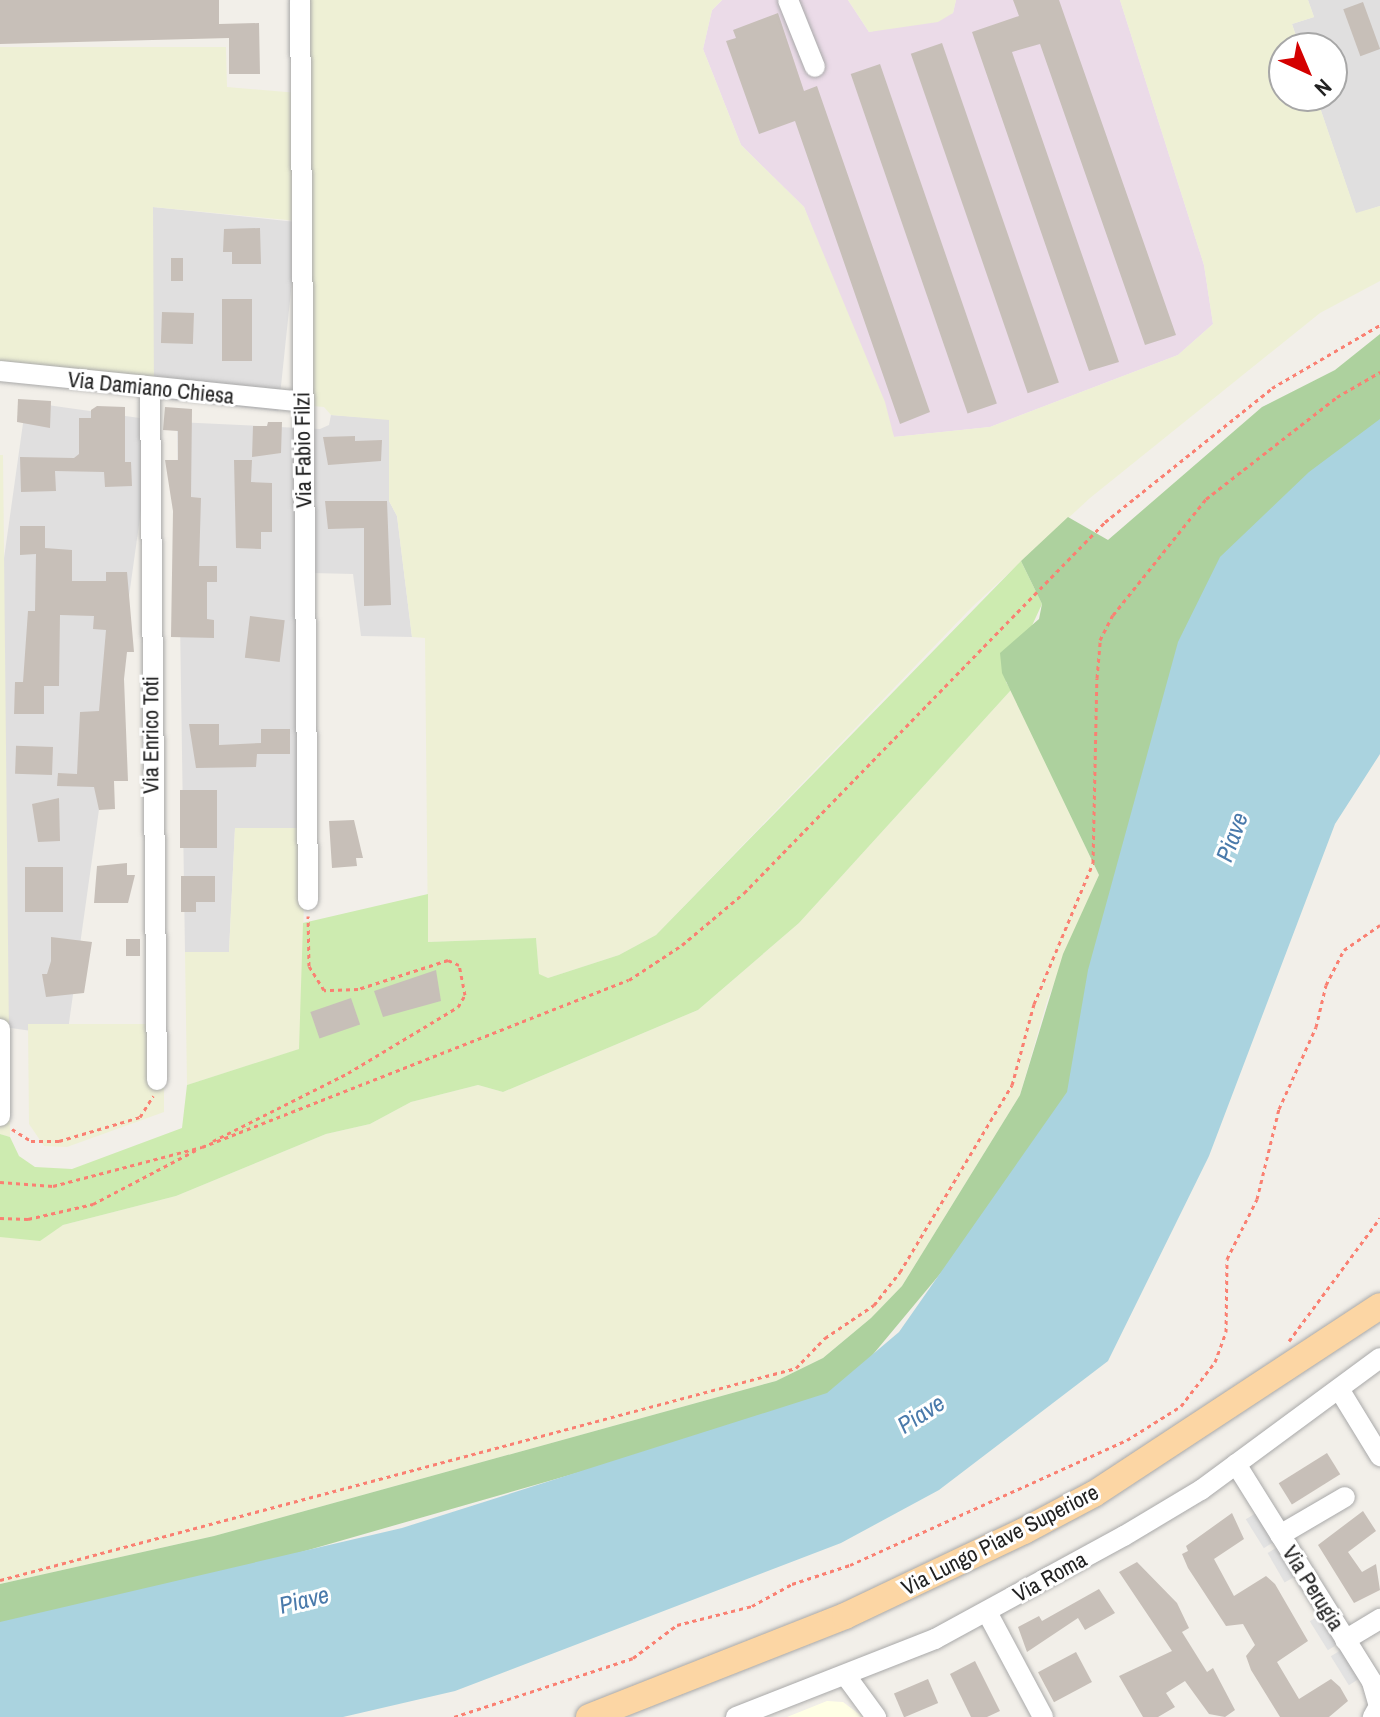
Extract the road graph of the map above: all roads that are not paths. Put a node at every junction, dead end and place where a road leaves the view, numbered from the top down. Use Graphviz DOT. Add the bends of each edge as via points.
graph roads {
  1 [pos="300,0"];
  2 [pos="788,0"];
  3 [pos="815,67"];
  4 [pos="0,371"];
  5 [pos="150,389"];
  6 [pos="303,402"];
  7 [pos="308,900"];
  8 [pos="0,1029"];
  9 [pos="157,1080"];
  10 [pos="0,1116"];
  11 [pos="1380,1306"];
  12 [pos="1380,1358"];
  13 [pos="1339,1389"];
  14 [pos="1380,1456"];
  15 [pos="1236,1464"];
  16 [pos="1345,1497"];
  17 [pos="1280,1535"];
  18 [pos="987,1612"];
  19 [pos="1380,1619"];
  20 [pos="1345,1640"];
  21 [pos="846,1676"];
  22 [pos="589,1717"];
  23 [pos="736,1717"];
  24 [pos="876,1717"];
  25 [pos="1043,1717"];
  26 [pos="1373,1717"];
  1 -- 6 [label="street, Via Fabio Filzi"];
  2 -- 3 [label="street"];
  4 -- 5 [label="street, Via Damiano Chiesa"];
  5 -- 6 [label="street, Via Damiano Chiesa"];
  5 -- 9 [label="street, Via Enrico Toti"];
  6 -- 7 [label="street, Via Fabio Filzi"];
  8 -- 10 [label="street"];
  11 -- 22 [label="main road, Via Lungo Piave Superiore" via="1104,1488 1024,1531 845,1616"];
  12 -- 13 [label="street, Via Roma"];
  13 -- 14 [label="street"];
  13 -- 15 [label="street, Via Roma"];
  15 -- 17 [label="street, Via Perugia"];
  15 -- 18 [label="street, Via Roma" via="1164,1514"];
  16 -- 17 [label="street, Via Perugia"];
  17 -- 20 [label="street, Via Perugia"];
  18 -- 21 [label="street, Via Roma"];
  18 -- 25 [label="street"];
  19 -- 20 [label="street, Via Perugia"];
  20 -- 26 [label="street, Via Perugia" via="1378,1694"];
  21 -- 23 [label="street, Via Roma"];
  21 -- 24 [label="street"];
}
